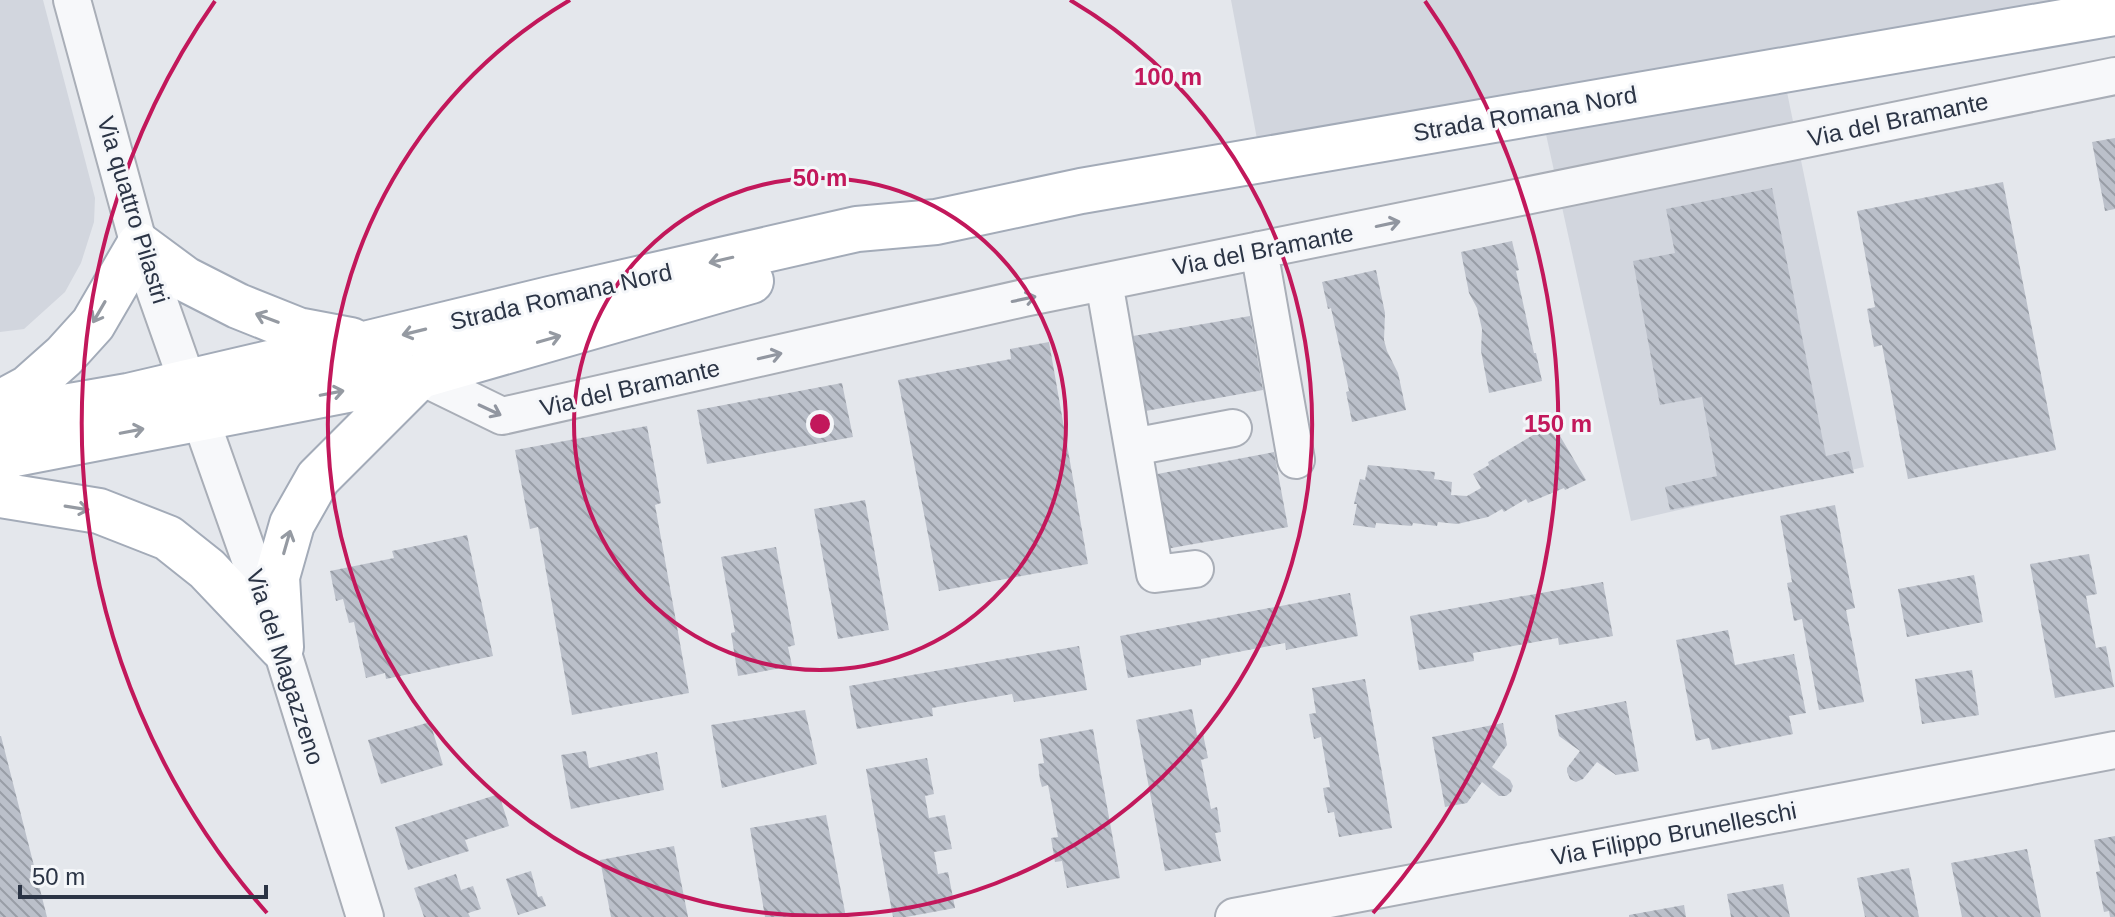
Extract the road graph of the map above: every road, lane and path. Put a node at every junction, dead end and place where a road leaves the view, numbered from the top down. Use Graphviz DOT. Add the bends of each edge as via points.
graph roads {
  1 [pos="72,0"];
  2 [pos="2115,13"];
  3 [pos="2115,76"];
  4 [pos="936,222"];
  5 [pos="139,245"];
  6 [pos="1259,250"];
  7 [pos="1104,282"];
  8 [pos="369,343"];
  9 [pos="420,376"];
  10 [pos="194,400"];
  11 [pos="0,403"];
  12 [pos="0,418"];
  13 [pos="1233,428"];
  14 [pos="1133,447"];
  15 [pos="0,457"];
  16 [pos="1296,460"];
  17 [pos="0,495"];
  18 [pos="1195,569"];
  19 [pos="281,647"];
  20 [pos="2115,750"];
  21 [pos="365,917"];
  22 [pos="1234,917"];
  1 -- 5 [label="street, Via quattro Pilastri"];
  2 -- 4 [label="main road, Strada Romana Nord" via="1096,188"];
  6 -- 3 [label="street, Via del Bramante, one-way"];
  4 -- 8 [label="main road, Strada Romana Nord, one-way" via="857,229"];
  9 -- 4 [label="main road, Strada Romana Nord, one-way" via="862,250"];
  8 -- 5 [label="main road, one-way" via="298,330 238,306 185,279"];
  5 -- 10 [label="street, Via quattro Pilastri"];
  5 -- 11 [label="main road, one-way" via="93,324 28,388"];
  6 -- 7 [label="street, Via del Bramante"];
  6 -- 16 [label="street"];
  9 -- 7 [label="street, Via del Bramante, one-way" via="502,416"];
  7 -- 14 [label="street"];
  8 -- 10 [label="main road, Strada Romana Nord"];
  10 -- 9 [label="main road, Strada Romana Nord, one-way"];
  19 -- 9 [label="main road, one-way" via="277,577 292,524 318,478"];
  10 -- 12 [label="main road" via="128,396"];
  15 -- 10 [label="main road, one-way"];
  10 -- 19 [label="street, Via del Magazzeno"];
  13 -- 14 [label="street"];
  14 -- 18 [label="street" via="1155,574"];
  17 -- 19 [label="main road, one-way" via="99,511 168,538 207,569"];
  19 -- 21 [label="street, Via del Magazzeno"];
  20 -- 22 [label="street, Via Filippo Brunelleschi"];
}
